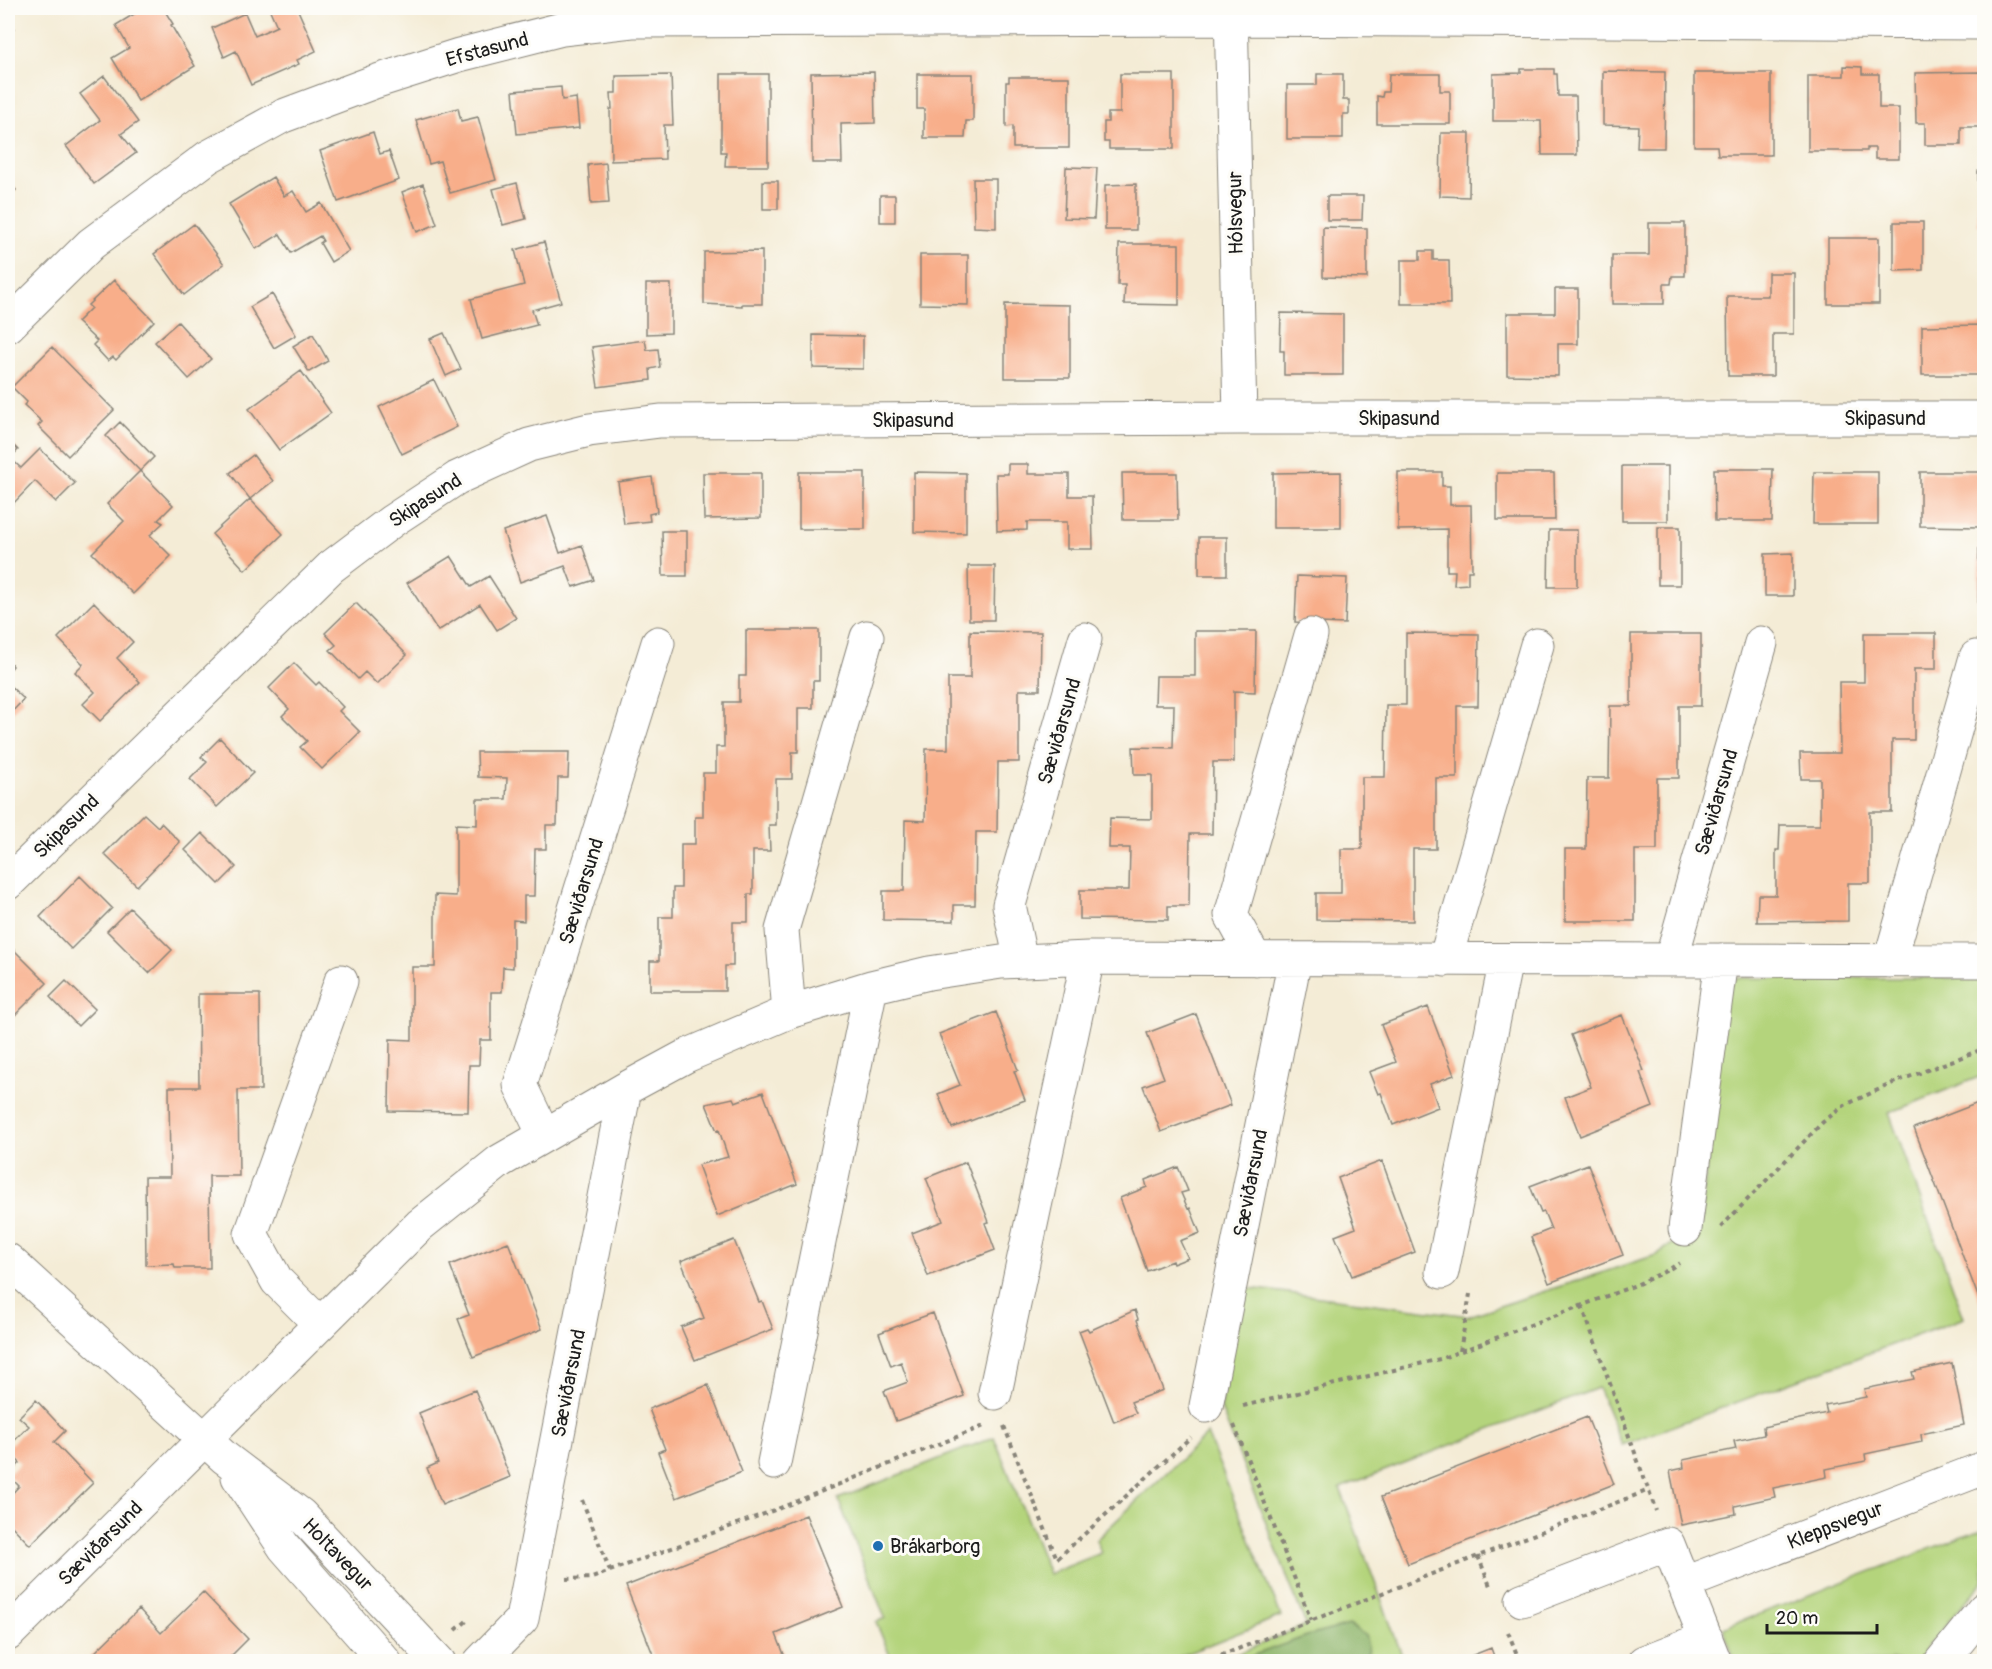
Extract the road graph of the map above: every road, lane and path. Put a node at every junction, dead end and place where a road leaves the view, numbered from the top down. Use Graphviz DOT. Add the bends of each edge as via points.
graph roads {
  1 [pos="1231,13"];
  2 [pos="1984,23"];
  3 [pos="8,326"];
  4 [pos="1240,418"];
  5 [pos="1984,418"];
  6 [pos="1311,635"];
  7 [pos="867,636"];
  8 [pos="1085,639"];
  9 [pos="658,643"];
  10 [pos="1761,643"];
  11 [pos="1537,645"];
  12 [pos="1976,657"];
  13 [pos="8,883"];
  14 [pos="1088,958"];
  15 [pos="1255,959"];
  16 [pos="1294,959"];
  17 [pos="1445,960"];
  18 [pos="1506,960"];
  19 [pos="1671,960"];
  20 [pos="1721,960"];
  21 [pos="1021,961"];
  22 [pos="1890,961"];
  23 [pos="1984,961"];
  24 [pos="340,981"];
  25 [pos="871,987"];
  26 [pos="789,1012"];
  27 [pos="1984,1043"];
  28 [pos="625,1089"];
  29 [pos="544,1135"];
  30 [pos="1696,1240"];
  31 [pos="8,1260"];
  32 [pos="1442,1272"];
  33 [pos="1582,1306"];
  34 [pos="320,1324"];
  35 [pos="998,1405"];
  36 [pos="1239,1407"];
  37 [pos="1212,1420"];
  38 [pos="215,1448"];
  39 [pos="774,1463"];
  40 [pos="552,1464"];
  41 [pos="1984,1468"];
  42 [pos="1649,1490"];
  43 [pos="1668,1544"];
  44 [pos="610,1571"];
  45 [pos="530,1575"];
  46 [pos="1685,1583"];
  47 [pos="1522,1600"];
  48 [pos="1984,1609"];
  49 [pos="471,1617"];
  50 [pos="1311,1620"];
  51 [pos="454,1632"];
  52 [pos="8,1634"];
  53 [pos="1711,1650"];
  54 [pos="385,1662"];
  55 [pos="439,1662"];
  56 [pos="480,1662"];
  57 [pos="1204,1662"];
  58 [pos="1644,1662"];
  59 [pos="1941,1662"];
  1 -- 2 [label="street, Efstasund"];
  1 -- 3 [label="street, Efstasund" via="632,21 562,29 459,55 283,116 208,157 91,244"];
  1 -- 4 [label="street, Hólsvegur"];
  4 -- 5 [label="street, Skipasund"];
  4 -- 13 [label="street, Skipasund" via="660,421 589,430 528,445 457,478 392,520 331,567"];
  6 -- 15 [label="street" via="1231,915"];
  7 -- 26 [label="street" via="782,930"];
  8 -- 21 [label="street, Sæviðarsund" via="1009,905"];
  9 -- 29 [label="street, Sæviðarsund" via="520,1085"];
  10 -- 19 [label="street, Sæviðarsund"];
  11 -- 17 [label="street"];
  12 -- 22 [label="street"];
  14 -- 15 [label="street, Sæviðarsund"];
  14 -- 21 [label="street, Sæviðarsund"];
  14 -- 35 [label="street"];
  15 -- 16 [label="street, Sæviðarsund"];
  16 -- 17 [label="street, Sæviðarsund"];
  16 -- 37 [label="street, Sæviðarsund"];
  17 -- 18 [label="street, Sæviðarsund"];
  18 -- 19 [label="street, Sæviðarsund"];
  18 -- 32 [label="street"];
  19 -- 20 [label="street, Sæviðarsund"];
  20 -- 22 [label="street, Sæviðarsund"];
  20 -- 30 [label="street"];
  21 -- 25 [label="street, Sæviðarsund" via="929,973"];
  22 -- 23 [label="street, Sæviðarsund"];
  24 -- 34 [label="street" via="251,1234 277,1281"];
  25 -- 26 [label="street, Sæviðarsund"];
  25 -- 39 [label="street"];
  26 -- 28 [label="street, Sæviðarsund" via="686,1056"];
  27 -- 30 [label="path" via="1983,1048 1845,1105"];
  28 -- 29 [label="street, Sæviðarsund"];
  28 -- 40 [label="street, Sæviðarsund"];
  29 -- 34 [label="street, Sæviðarsund" via="500,1161 420,1225"];
  30 -- 33 [label="path" via="1658,1275"];
  31 -- 38 [label="street, Holtavegur"];
  33 -- 36 [label="path" via="1440,1359"];
  33 -- 42 [label="path"];
  34 -- 38 [label="street, Sæviðarsund"];
  35 -- 37 [label="path" via="1057,1559"];
  35 -- 44 [label="path" via="978,1429"];
  37 -- 50 [label="path"];
  38 -- 52 [label="street, Sæviðarsund"];
  38 -- 54 [label="street, Holtavegur" via="284,1547"];
  38 -- 55 [label="street, Holtavegur" via="301,1515"];
  40 -- 44 [label="path" via="571,1470"];
  40 -- 45 [label="street, Sæviðarsund"];
  41 -- 46 [label="street, Kleppsvegur"];
  42 -- 43 [label="path"];
  42 -- 50 [label="path"];
  43 -- 46 [label="street"];
  43 -- 47 [label="street"];
  44 -- 45 [label="path" via="592,1578"];
  45 -- 56 [label="street, Sæviðarsund" via="522,1619"];
  46 -- 53 [label="street"];
  48 -- 59 [label="street"];
  49 -- 51 [label="path"];
  50 -- 57 [label="path"];
  53 -- 58 [label="street"];
}
